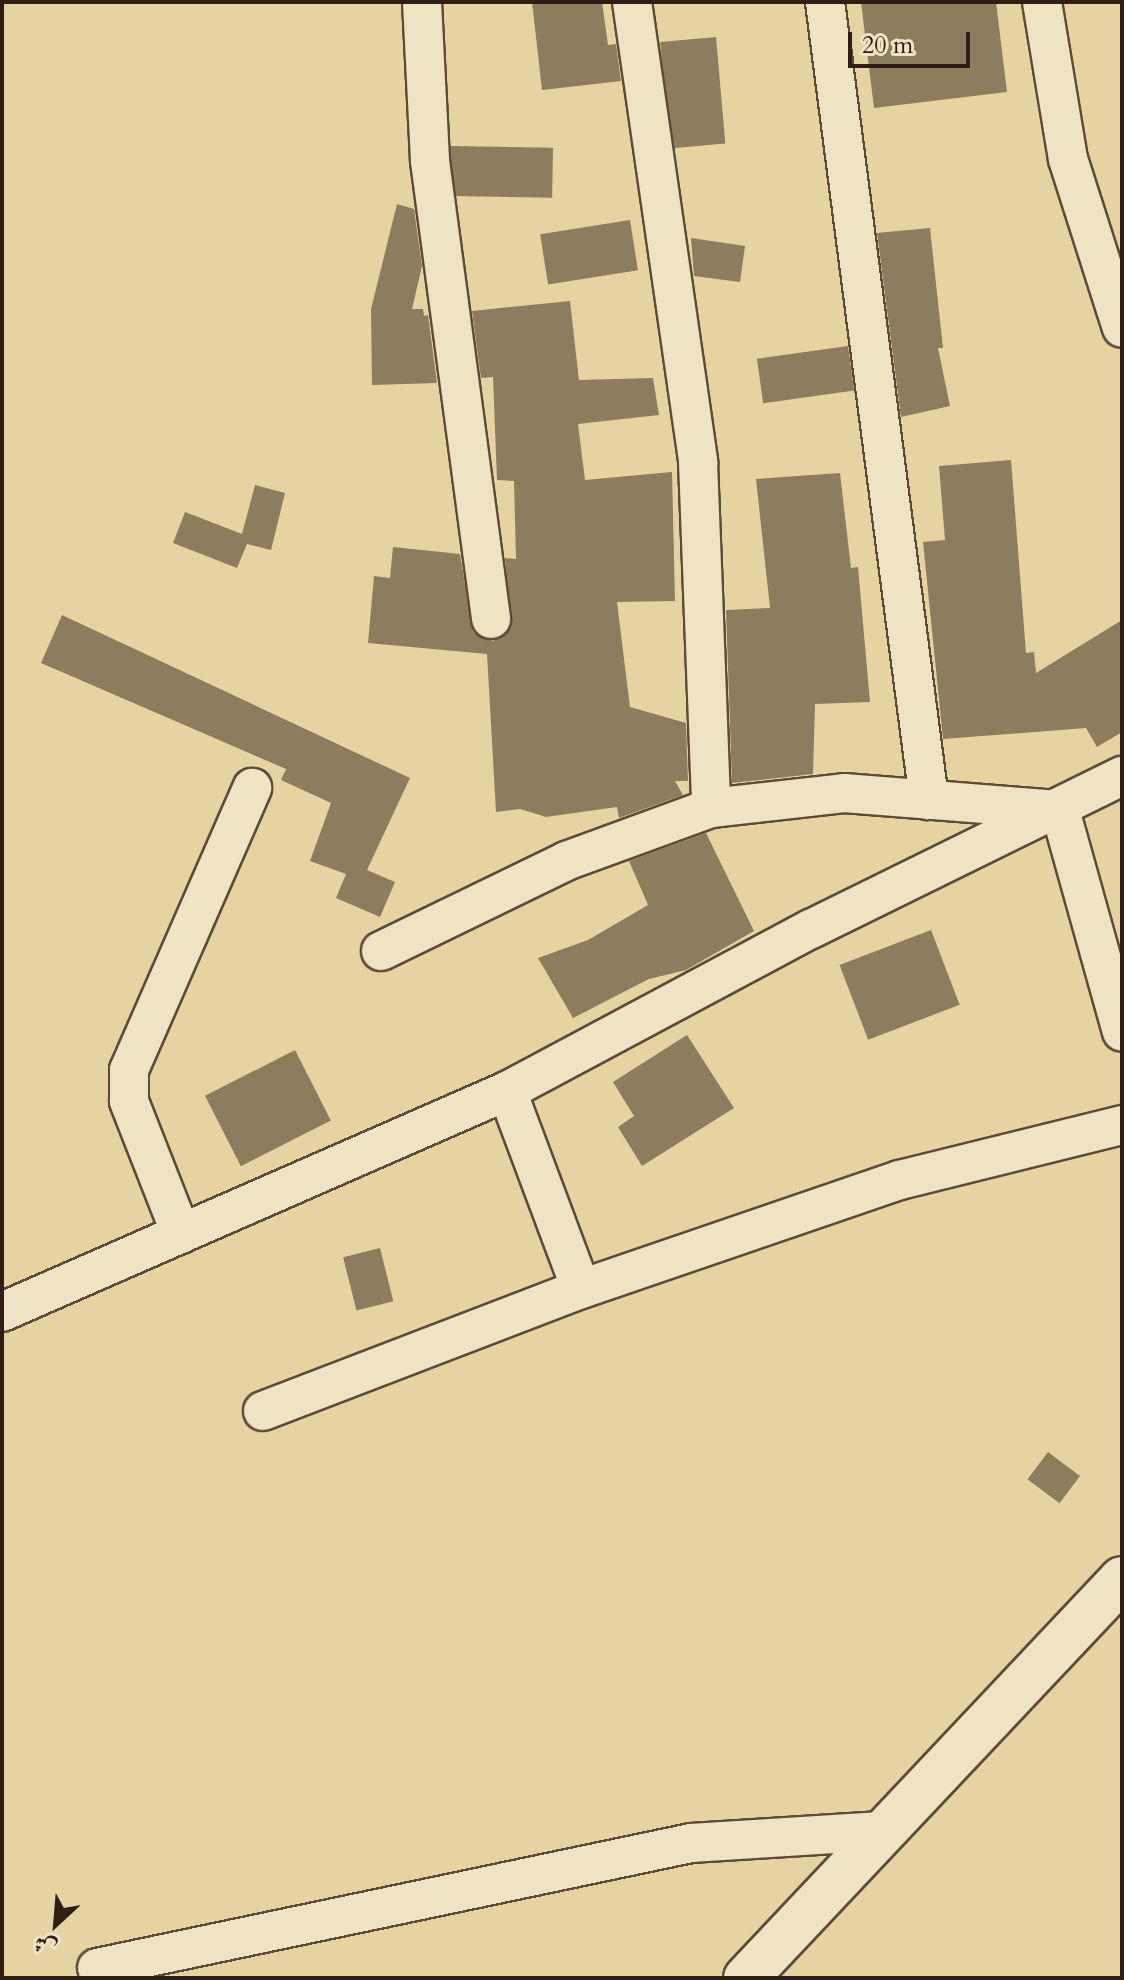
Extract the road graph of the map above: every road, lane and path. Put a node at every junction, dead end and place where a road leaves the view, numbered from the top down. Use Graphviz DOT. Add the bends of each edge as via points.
graph roads {
  1 [pos="422,2"];
  2 [pos="632,2"];
  3 [pos="825,2"];
  4 [pos="1042,2"];
  5 [pos="1122,328"];
  6 [pos="491,619"];
  7 [pos="1122,776"];
  8 [pos="252,788"];
  9 [pos="929,800"];
  10 [pos="711,808"];
  11 [pos="1060,810"];
  12 [pos="381,951"];
  13 [pos="1122,1032"];
  14 [pos="507,1091"];
  15 [pos="1122,1125"];
  16 [pos="181,1234"];
  17 [pos="581,1289"];
  18 [pos="2,1312"];
  19 [pos="263,1411"];
  20 [pos="1122,1579"];
  21 [pos="882,1831"];
  22 [pos="97,1968"];
  23 [pos="746,1978"];
  1 -- 6 [label="street" via="430,161"];
  2 -- 10 [label="street" via="698,462"];
  3 -- 9 [label="street"];
  4 -- 5 [label="street" via="1068,159"];
  7 -- 11 [label="street"];
  8 -- 16 [label="street" via="129,1070 129,1101"];
  9 -- 10 [label="street" via="844,793"];
  9 -- 11 [label="street"];
  10 -- 12 [label="street" via="566,861"];
  11 -- 13 [label="street"];
  11 -- 14 [label="street" via="811,929"];
  14 -- 16 [label="street"];
  14 -- 17 [label="street"];
  15 -- 17 [label="street" via="900,1180"];
  16 -- 18 [label="street"];
  17 -- 19 [label="street"];
  20 -- 21 [label="street"];
  21 -- 22 [label="street" via="691,1843"];
  21 -- 23 [label="street"];
}
